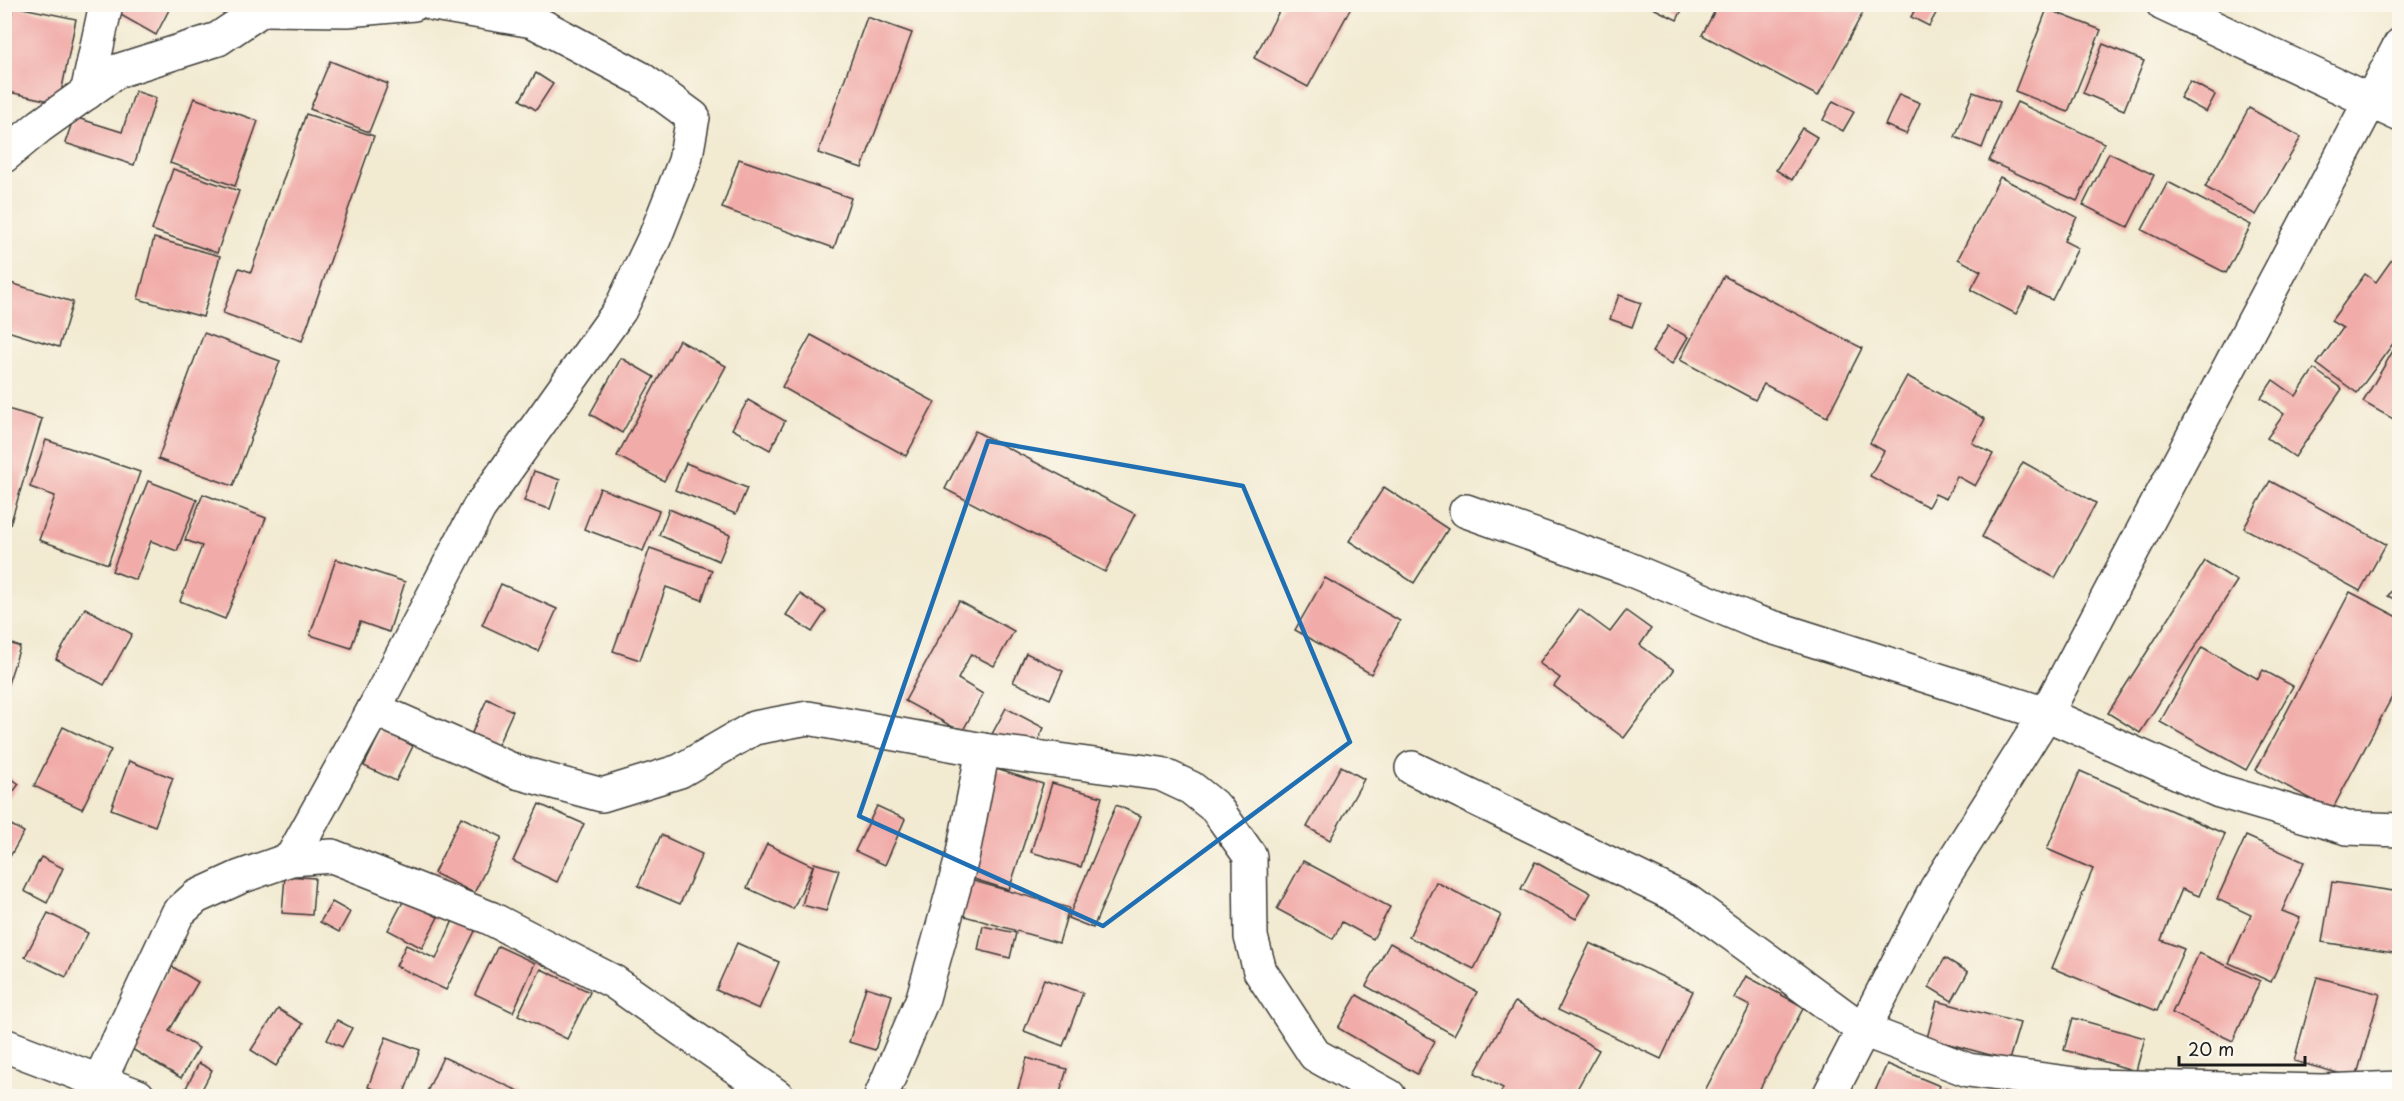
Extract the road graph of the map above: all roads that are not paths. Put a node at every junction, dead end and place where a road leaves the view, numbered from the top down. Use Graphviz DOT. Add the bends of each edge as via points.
graph roads {
  1 [pos="106,4"];
  2 [pos="414,4"];
  3 [pos="434,4"];
  4 [pos="2163,4"];
  5 [pos="267,7"];
  6 [pos="2400,45"];
  7 [pos="87,93"];
  8 [pos="2368,101"];
  9 [pos="2400,115"];
  10 [pos="4,156"];
  11 [pos="1466,511"];
  12 [pos="374,710"];
  13 [pos="2046,714"];
  14 [pos="983,750"];
  15 [pos="1412,768"];
  16 [pos="2400,830"];
  17 [pos="291,859"];
  18 [pos="1863,1030"];
  19 [pos="4,1045"];
  20 [pos="99,1082"];
  21 [pos="2400,1088"];
  22 [pos="138,1096"];
  23 [pos="777,1096"];
  24 [pos="881,1096"];
  25 [pos="1389,1096"];
  26 [pos="1829,1096"];
  1 -- 7 [label="street"];
  2 -- 5 [label="street" via="347,10"];
  3 -- 12 [label="street" via="533,21 640,78 693,117 686,161 620,310 479,508"];
  4 -- 8 [label="street"];
  5 -- 7 [label="street" via="218,39 117,71"];
  6 -- 8 [label="street"];
  7 -- 10 [label="street"];
  8 -- 9 [label="street"];
  8 -- 13 [label="street"];
  11 -- 13 [label="street" via="1624,567 1756,622"];
  12 -- 14 [label="street" via="517,772 602,795 680,771 754,728 808,718"];
  12 -- 17 [label="street"];
  13 -- 16 [label="street" via="2219,791 2347,828"];
  13 -- 18 [label="street" via="1936,889"];
  14 -- 24 [label="street" via="962,858 923,998"];
  14 -- 25 [label="street" via="1161,774 1191,788 1216,808 1250,856 1251,937 1260,971 1316,1055"];
  15 -- 18 [label="street" via="1687,901"];
  17 -- 20 [label="street" via="196,897 178,913"];
  17 -- 23 [label="street" via="332,856 490,918 614,982"];
  18 -- 21 [label="street" via="1968,1070 2090,1086 2322,1091"];
  18 -- 26 [label="street"];
  19 -- 20 [label="street"];
  20 -- 22 [label="street"];
}
